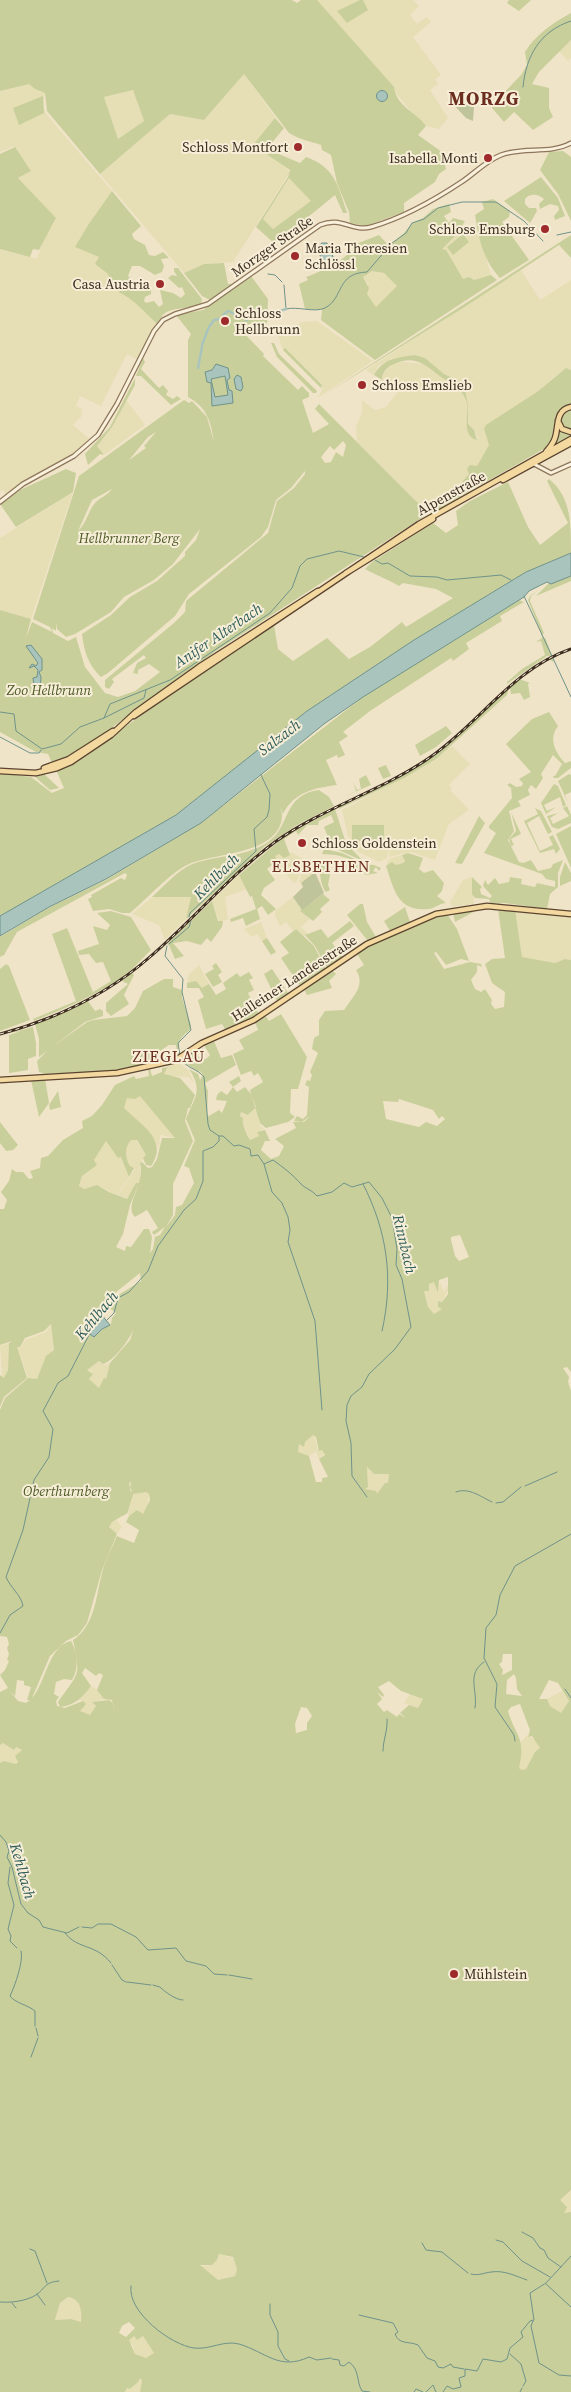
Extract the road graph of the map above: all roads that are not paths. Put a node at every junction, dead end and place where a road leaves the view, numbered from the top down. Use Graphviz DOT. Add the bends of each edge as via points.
graph roads {
  1 [pos="571,143"];
  2 [pos="571,408"];
  3 [pos="558,420"];
  4 [pos="571,432"];
  5 [pos="571,439"];
  6 [pos="571,443"];
  7 [pos="546,455"];
  8 [pos="533,464"];
  9 [pos="571,464"];
  10 [pos="544,468"];
  11 [pos="0,502"];
  12 [pos="346,573"];
  13 [pos="0,769"];
  14 [pos="571,914"];
  15 [pos="0,1080"];
  1 -- 11 [label="street, Morzger Straße" via="556,149 521,150 498,156 434,198 373,227 359,228 337,221 320,225 208,304 171,316 156,328 111,416 91,442"];
  2 -- 3 [label="main road" via="562,411"];
  3 -- 4 [label="main road" via="562,429"];
  3 -- 7 [label="main road" via="554,440"];
  5 -- 7 [label="main road, Alpenstraße"];
  6 -- 7 [label="main road, Alpenstraße"];
  7 -- 8 [label="main road, Alpenstraße"];
  7 -- 10 [label="street"];
  7 -- 12 [label="main road, Alpenstraße" via="425,520"];
  8 -- 10 [label="street"];
  8 -- 12 [label="main road, Alpenstraße" via="434,518"];
  9 -- 10 [label="street" via="551,473"];
  12 -- 13 [label="main road, Alpenstraße" via="198,667 84,754 57,768 30,773"];
  14 -- 15 [label="main road, Halleiner Landesstraße" via="487,906 448,911 367,944 254,1020 159,1065 117,1073"];
}
